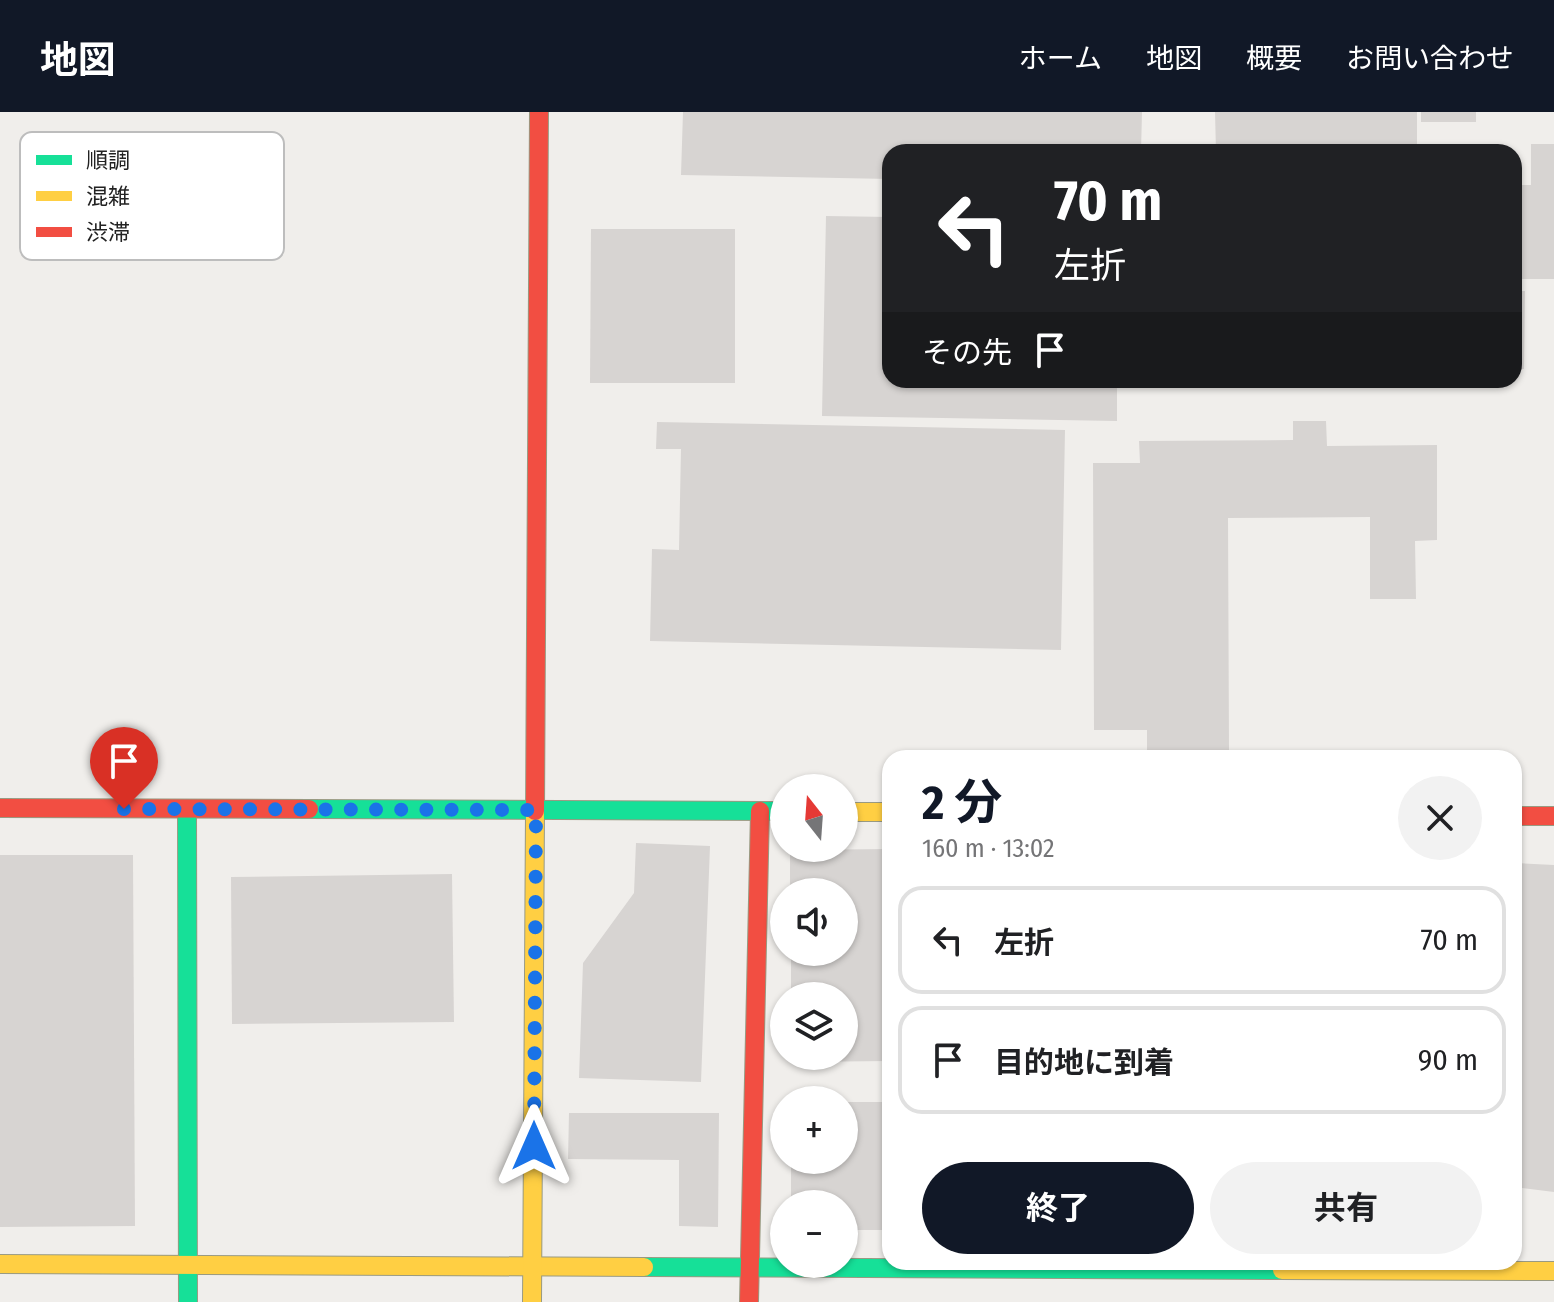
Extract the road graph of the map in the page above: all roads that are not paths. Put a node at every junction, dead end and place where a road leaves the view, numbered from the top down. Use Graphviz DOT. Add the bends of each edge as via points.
graph roads {
  1 [pos="539,112"];
  2 [pos="0,808"];
  3 [pos="187,809"];
  4 [pos="536,810"];
  5 [pos="760,811"];
  6 [pos="770,811"];
  7 [pos="858,812"];
  8 [pos="882,812"];
  9 [pos="1522,816"];
  10 [pos="1554,816"];
  11 [pos="0,1264"];
  12 [pos="188,1265"];
  13 [pos="533,1266"];
  14 [pos="750,1267"];
  15 [pos="882,1267"];
  16 [pos="1152,1270"];
  17 [pos="1474,1270"];
  18 [pos="1554,1271"];
  19 [pos="1152,1291"];
  20 [pos="188,1302"];
  21 [pos="532,1302"];
  22 [pos="749,1302"];
  1 -- 4 [label="street"];
  2 -- 3 [label="street"];
  3 -- 4 [label="street"];
  3 -- 12 [label="street"];
  4 -- 5 [label="street"];
  4 -- 13 [label="street"];
  5 -- 6 [label="street"];
  5 -- 14 [label="street"];
  7 -- 8 [label="street"];
  9 -- 10 [label="street"];
  11 -- 12 [label="street"];
  12 -- 13 [label="street"];
  12 -- 20 [label="street"];
  13 -- 14 [label="street"];
  13 -- 21 [label="street"];
  14 -- 15 [label="street"];
  14 -- 22 [label="street"];
  16 -- 19 [label="street"];
  17 -- 18 [label="street"];
}
